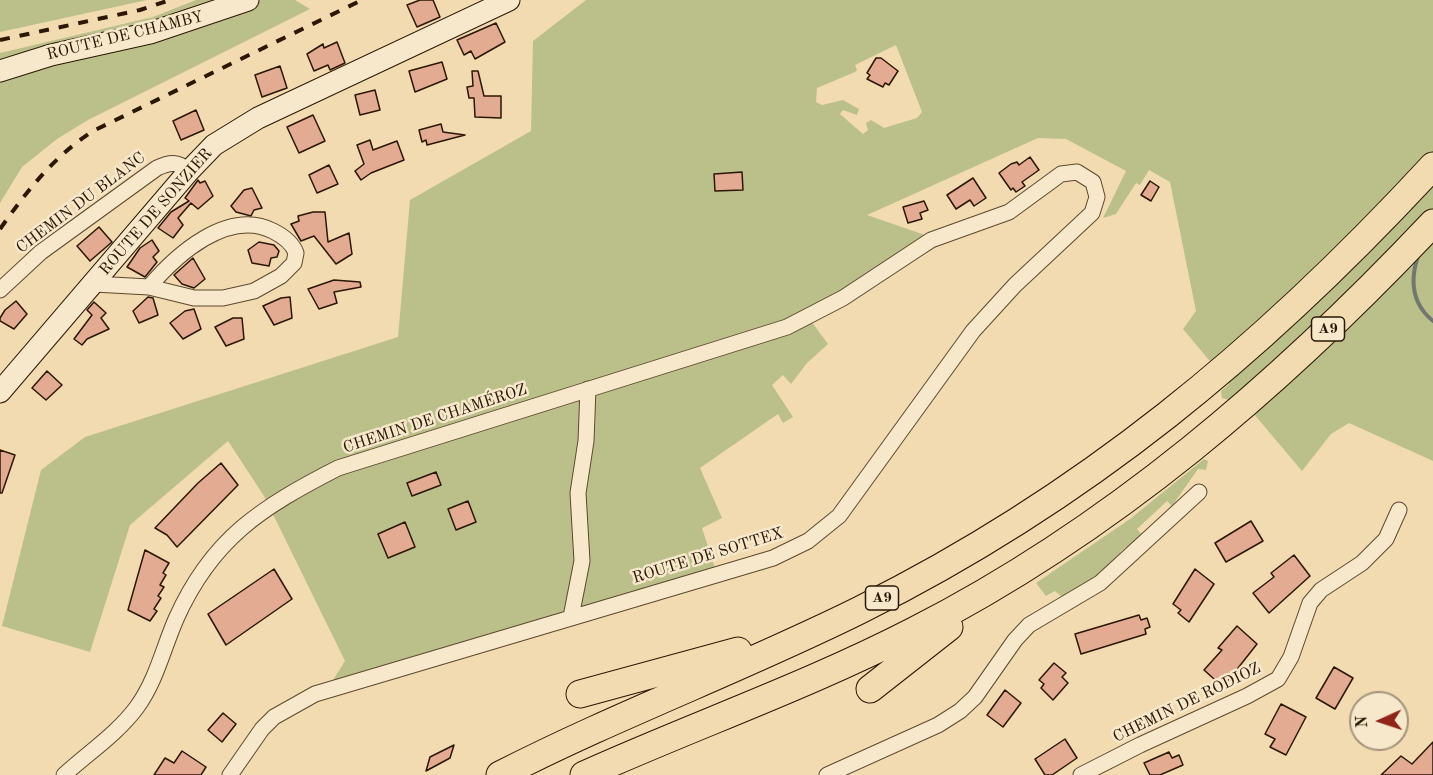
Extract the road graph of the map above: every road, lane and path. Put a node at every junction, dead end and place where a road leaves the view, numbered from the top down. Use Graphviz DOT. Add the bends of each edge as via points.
graph roads {
  1 [pos="248,0"];
  2 [pos="509,0"];
  3 [pos="0,70"];
  4 [pos="1433,166"];
  5 [pos="189,171"];
  6 [pos="1433,223"];
  7 [pos="931,240"];
  8 [pos="94,284"];
  9 [pos="149,287"];
  10 [pos="0,290"];
  11 [pos="588,389"];
  12 [pos="0,392"];
  13 [pos="1199,492"];
  14 [pos="1399,510"];
  15 [pos="1050,552"];
  16 [pos="571,617"];
  17 [pos="823,627"];
  18 [pos="870,689"];
  19 [pos="580,694"];
  20 [pos="64,775"];
  21 [pos="230,775"];
  22 [pos="500,775"];
  23 [pos="584,775"];
  24 [pos="826,775"];
  25 [pos="1081,775"];
  1 -- 3 [label="street, ROUTE DE CHAMBY" via="150,33 51,54"];
  2 -- 5 [label="street, ROUTE DE SONZIER" via="258,118 214,146"];
  4 -- 17 [label="highway, A9" via="1353,251 1231,364 1106,462 932,572"];
  5 -- 8 [label="street, ROUTE DE SONZIER"];
  5 -- 10 [label="street, CHEMIN DU BLANC" via="170,162 157,168 41,252"];
  6 -- 15 [label="highway, A9" via="1306,350 1218,428 1154,479"];
  7 -- 11 [label="street, CHEMIN DE CHAMÉROZ" via="805,320"];
  7 -- 16 [label="street, ROUTE DE SOTTEX" via="1009,212 1061,174 1080,173 1093,182 1096,190 1092,213 1015,285 973,331 852,502 823,530 773,558"];
  8 -- 9 [label="street"];
  8 -- 12 [label="street, ROUTE DE SONZIER"];
  9 -- 9 [label="street" via="194,298 240,295 281,276 294,264 296,253 289,241 271,230 260,225 238,226 191,247"];
  11 -- 16 [label="street" via="578,493 582,561"];
  11 -- 20 [label="street, CHEMIN DE CHAMÉROZ" via="338,468 250,518 219,549 196,581 151,686 136,709"];
  13 -- 24 [label="street" via="1100,583 1029,626 975,698 960,711"];
  14 -- 25 [label="street, CHEMIN DE RODIOZ" via="1386,539 1310,603 1291,657 1278,679"];
  15 -- 18 [label="highway"];
  15 -- 23 [label="highway, A9" via="949,612 863,656"];
  16 -- 21 [label="street, ROUTE DE SOTTEX" via="315,694 274,717"];
  17 -- 19 [label="highway"];
  17 -- 22 [label="highway, A9"];
}
